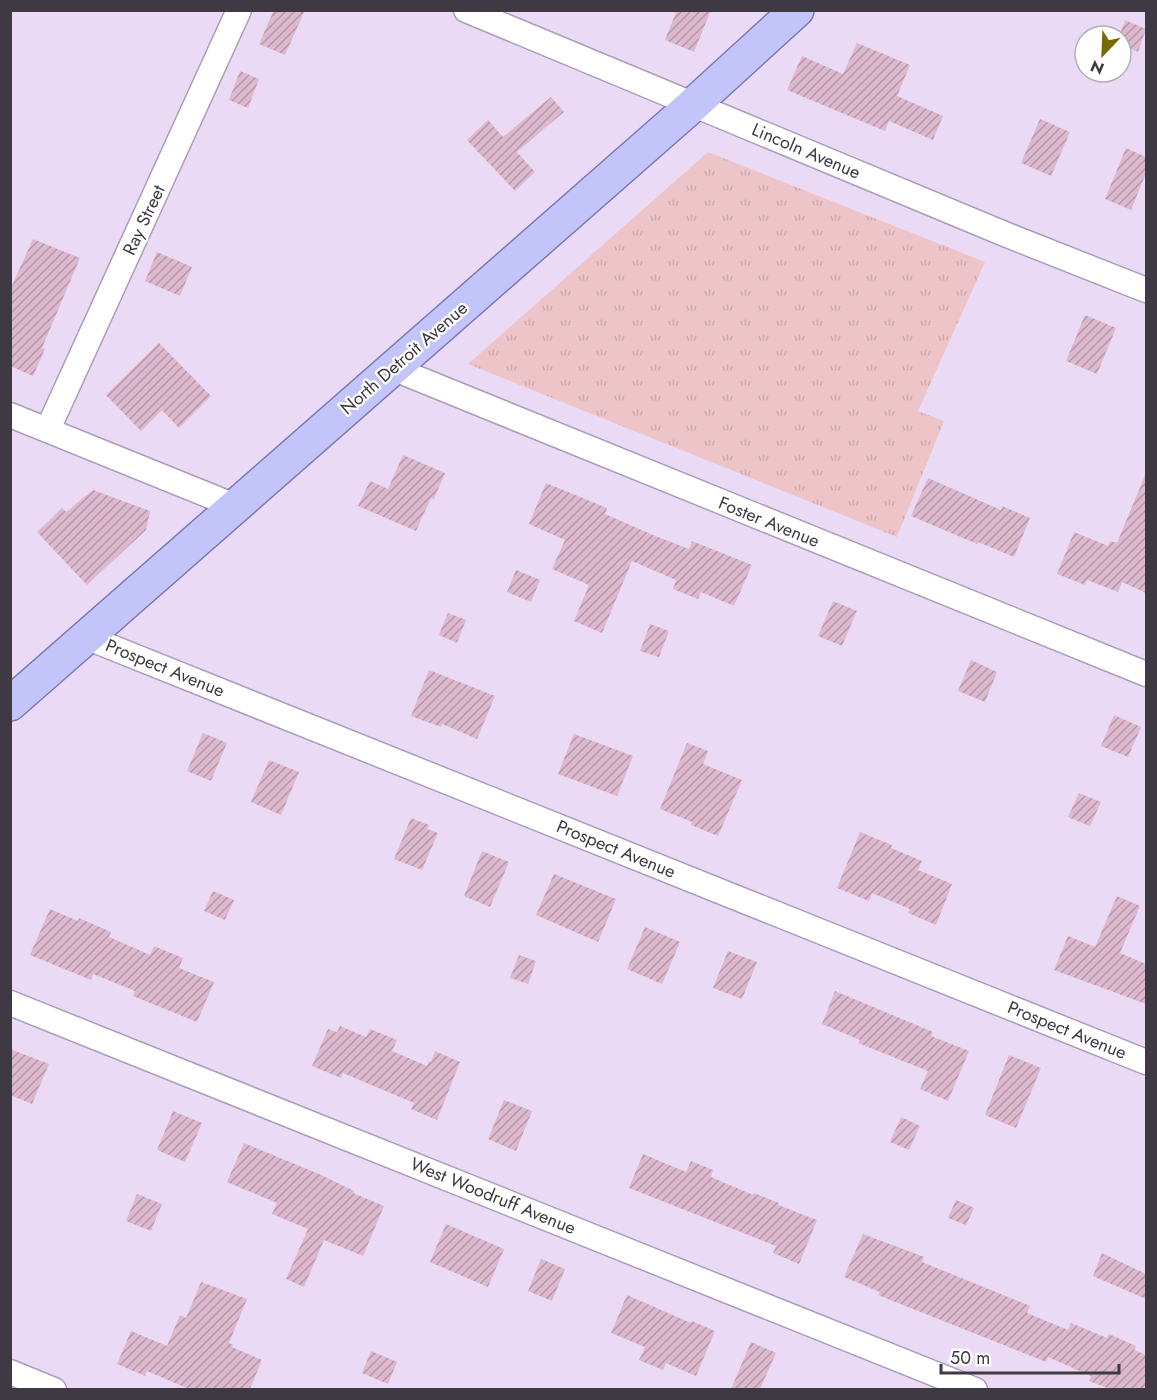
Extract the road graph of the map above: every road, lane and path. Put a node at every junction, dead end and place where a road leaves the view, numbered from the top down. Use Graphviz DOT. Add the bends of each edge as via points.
graph roads {
  1 [pos="239,10"];
  2 [pos="465,10"];
  3 [pos="797,10"];
  4 [pos="694,104"];
  5 [pos="1146,290"];
  6 [pos="392,368"];
  7 [pos="10,415"];
  8 [pos="48,429"];
  9 [pos="236,506"];
  10 [pos="86,637"];
  11 [pos="1146,674"];
  12 [pos="10,704"];
  13 [pos="10,1003"];
  14 [pos="1146,1062"];
  15 [pos="10,1372"];
  16 [pos="54,1389"];
  17 [pos="975,1389"];
  1 -- 8 [label="street, Ray Street"];
  2 -- 4 [label="street, Lincoln Avenue"];
  3 -- 4 [label="main road, North Detroit Avenue"];
  4 -- 5 [label="street, Lincoln Avenue"];
  4 -- 6 [label="main road, North Detroit Avenue"];
  6 -- 9 [label="main road, North Detroit Avenue"];
  6 -- 11 [label="street, Foster Avenue"];
  7 -- 8 [label="street"];
  8 -- 9 [label="street"];
  9 -- 10 [label="main road, North Detroit Avenue"];
  10 -- 12 [label="main road, North Detroit Avenue"];
  10 -- 14 [label="street, Prospect Avenue"];
  13 -- 17 [label="street, West Woodruff Avenue"];
  15 -- 16 [label="street"];
}
